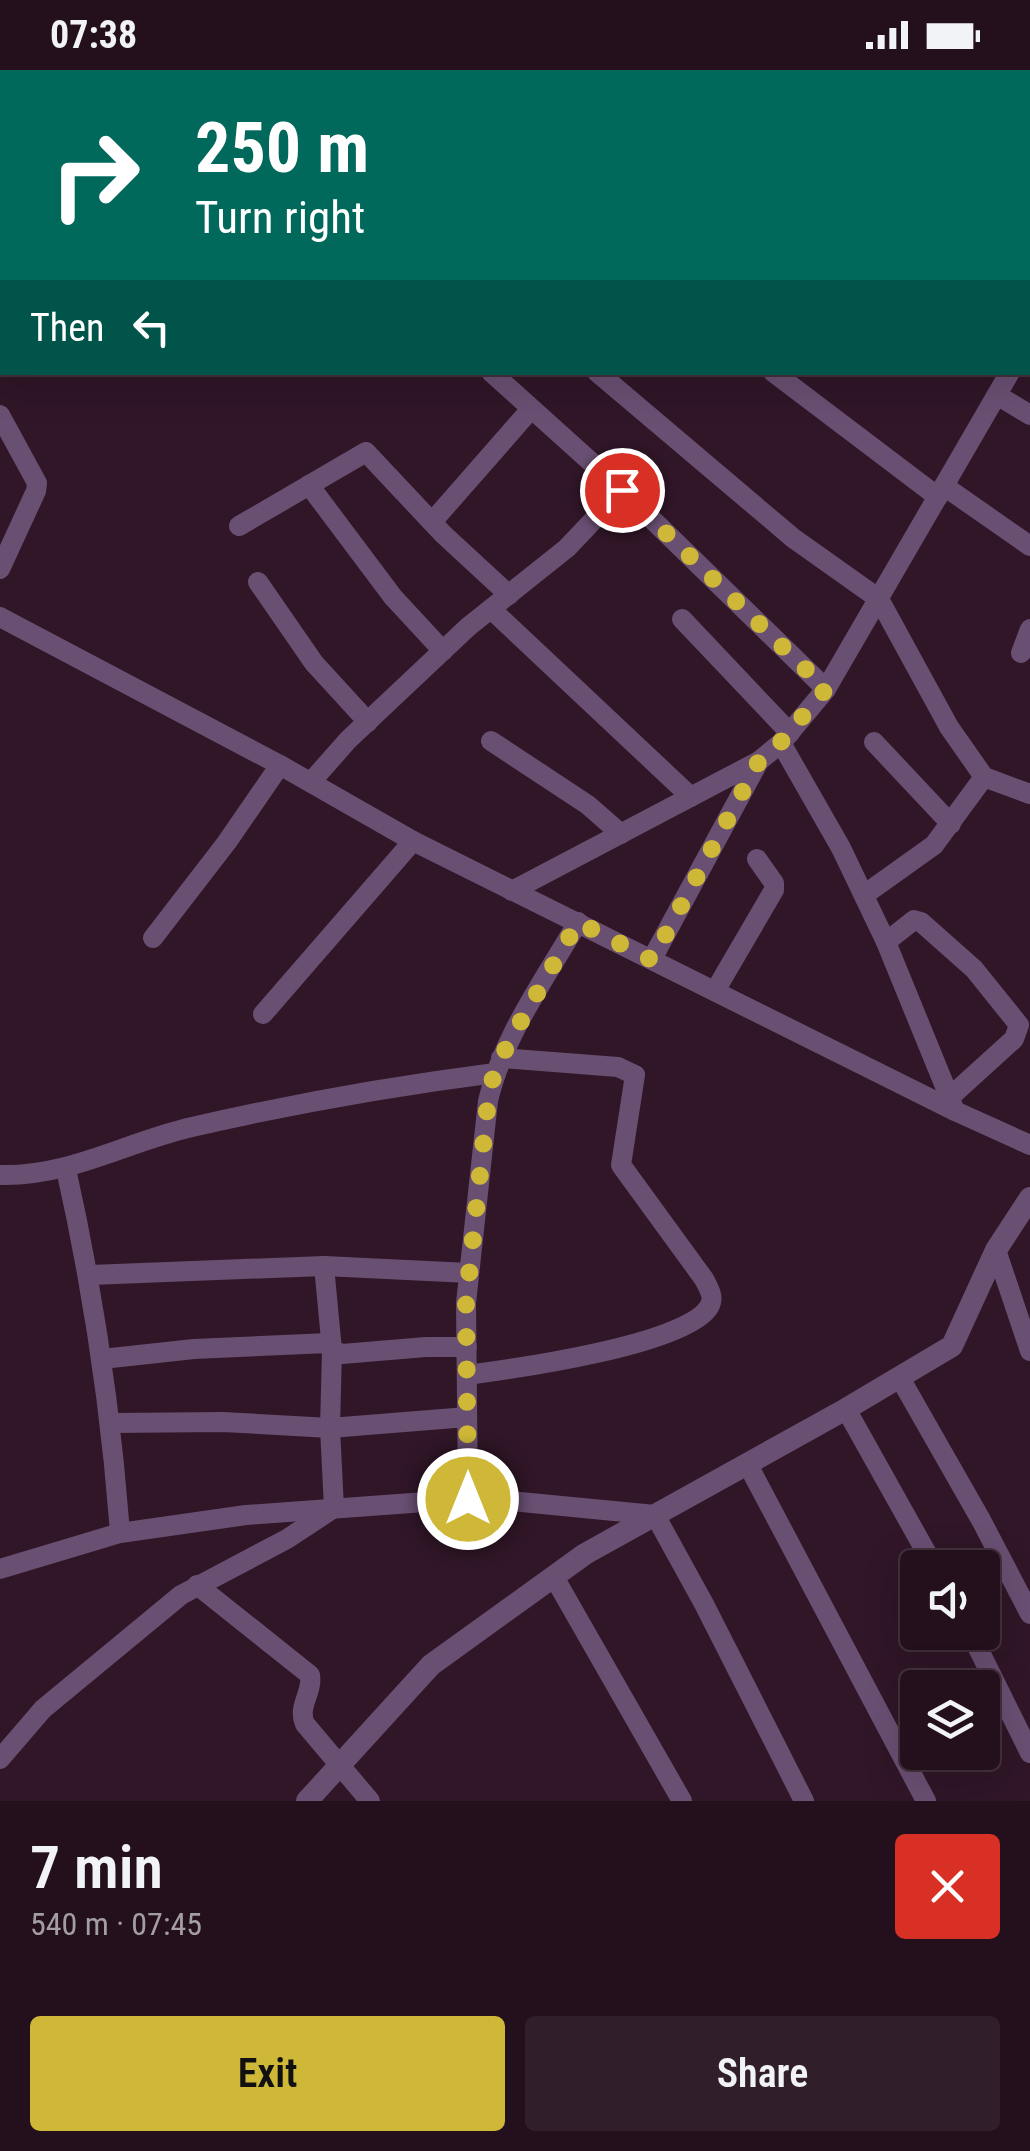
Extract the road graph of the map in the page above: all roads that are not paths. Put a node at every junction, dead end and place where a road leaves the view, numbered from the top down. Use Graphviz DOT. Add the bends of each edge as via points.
graph roads {
  1 [pos="495,375"];
  2 [pos="602,375"];
  3 [pos="777,375"];
  4 [pos="1008,375"];
  5 [pos="997,395"];
  6 [pos="531,409"];
  7 [pos="1030,414"];
  8 [pos="0,415"];
  9 [pos="309,485"];
  10 [pos="622,490"];
  11 [pos="941,492"];
  12 [pos="432,522"];
  13 [pos="239,526"];
  14 [pos="1030,546"];
  15 [pos="0,570"];
  16 [pos="258,582"];
  17 [pos="509,596"];
  18 [pos="879,599"];
  19 [pos="491,609"];
  20 [pos="0,617"];
  21 [pos="682,619"];
  22 [pos="1030,629"];
  23 [pos="443,651"];
  24 [pos="1020,653"];
  25 [pos="826,689"];
  26 [pos="368,722"];
  27 [pos="785,738"];
  28 [pos="492,742"];
  29 [pos="874,742"];
  30 [pos="759,761"];
  31 [pos="280,765"];
  32 [pos="984,777"];
  33 [pos="310,782"];
  34 [pos="1030,794"];
  35 [pos="691,796"];
  36 [pos="951,824"];
  37 [pos="621,834"];
  38 [pos="413,841"];
  39 [pos="756,859"];
  40 [pos="512,891"];
  41 [pos="864,894"];
  42 [pos="578,922"];
  43 [pos="153,938"];
  44 [pos="886,942"];
  45 [pos="652,960"];
  46 [pos="715,991"];
  47 [pos="263,1014"];
  48 [pos="498,1066"];
  49 [pos="952,1104"];
  50 [pos="1030,1145"];
  51 [pos="66,1169"];
  52 [pos="0,1175"];
  53 [pos="1030,1198"];
  54 [pos="996,1250"];
  55 [pos="324,1266"];
  56 [pos="468,1274"];
  57 [pos="90,1276"];
  58 [pos="331,1346"];
  59 [pos="467,1347"];
  60 [pos="1030,1350"];
  61 [pos="102,1360"];
  62 [pos="468,1375"];
  63 [pos="900,1378"];
  64 [pos="846,1410"];
  65 [pos="468,1417"];
  66 [pos="111,1423"];
  67 [pos="330,1428"];
  68 [pos="747,1462"];
  69 [pos="468,1499"];
  70 [pos="334,1508"];
  71 [pos="654,1514"];
  72 [pos="120,1533"];
  73 [pos="926,1550"];
  74 [pos="0,1568"];
  75 [pos="554,1577"];
  76 [pos="197,1585"];
  77 [pos="1030,1614"];
  78 [pos="979,1650"];
  79 [pos="4,1753"];
  80 [pos="1030,1753"];
  81 [pos="340,1768"];
  82 [pos="306,1801"];
  83 [pos="370,1801"];
  84 [pos="682,1801"];
  85 [pos="804,1801"];
  86 [pos="926,1801"];
  1 -- 6 [label="street"];
  2 -- 18 [label="street" via="793,538"];
  3 -- 11 [label="street"];
  4 -- 5 [label="street"];
  5 -- 7 [label="street"];
  5 -- 11 [label="street"];
  6 -- 10 [label="street"];
  6 -- 12 [label="street"];
  8 -- 15 [label="street" via="37,483"];
  9 -- 12 [label="street" via="366,452"];
  9 -- 13 [label="street"];
  9 -- 23 [label="street"];
  10 -- 17 [label="street"];
  10 -- 25 [label="street"];
  11 -- 14 [label="street"];
  11 -- 18 [label="street"];
  12 -- 17 [label="street"];
  16 -- 26 [label="street" via="314,663"];
  17 -- 19 [label="street"];
  18 -- 25 [label="street"];
  18 -- 32 [label="street"];
  19 -- 23 [label="street"];
  19 -- 35 [label="street"];
  20 -- 31 [label="street"];
  21 -- 27 [label="street"];
  22 -- 24 [label="street"];
  23 -- 26 [label="street"];
  25 -- 27 [label="street"];
  26 -- 33 [label="street"];
  27 -- 30 [label="street"];
  27 -- 41 [label="street"];
  28 -- 37 [label="street" via="575,795"];
  29 -- 36 [label="street"];
  30 -- 35 [label="street"];
  30 -- 45 [label="street"];
  31 -- 33 [label="street"];
  31 -- 43 [label="street"];
  32 -- 34 [label="street"];
  32 -- 36 [label="street"];
  33 -- 38 [label="street"];
  35 -- 37 [label="street"];
  36 -- 41 [label="street" via="934,845"];
  37 -- 40 [label="street"];
  38 -- 40 [label="street"];
  38 -- 47 [label="street"];
  39 -- 46 [label="street" via="774,890"];
  40 -- 42 [label="street"];
  41 -- 44 [label="street"];
  42 -- 45 [label="street"];
  42 -- 48 [label="street"];
  44 -- 49 [label="street"];
  44 -- 49 [label="street" via="914,920 921,922 974,970 1019,1025 1014,1039"];
  45 -- 46 [label="street"];
  46 -- 49 [label="street"];
  48 -- 51 [label="street" via="189,1127"];
  48 -- 56 [label="street"];
  48 -- 62 [label="street" via="618,1067 634,1075 621,1165 712,1295 704,1313 681,1326 614,1349"];
  49 -- 50 [label="street"];
  51 -- 52 [label="street"];
  51 -- 57 [label="street"];
  53 -- 54 [label="street"];
  54 -- 60 [label="street"];
  54 -- 63 [label="street" via="952,1346"];
  55 -- 56 [label="street"];
  55 -- 57 [label="street"];
  55 -- 58 [label="street"];
  56 -- 59 [label="street"];
  57 -- 61 [label="street"];
  58 -- 59 [label="street" via="342,1354"];
  58 -- 61 [label="street" via="194,1349"];
  58 -- 67 [label="street"];
  59 -- 62 [label="street"];
  61 -- 66 [label="street"];
  62 -- 65 [label="street"];
  63 -- 64 [label="street"];
  63 -- 77 [label="street"];
  64 -- 68 [label="street"];
  64 -- 73 [label="street"];
  65 -- 67 [label="street"];
  65 -- 69 [label="street"];
  66 -- 67 [label="street"];
  66 -- 72 [label="street"];
  67 -- 70 [label="street"];
  68 -- 71 [label="street"];
  68 -- 86 [label="street"];
  69 -- 70 [label="street"];
  69 -- 71 [label="street"];
  70 -- 72 [label="street"];
  70 -- 76 [label="street"];
  71 -- 75 [label="street"];
  71 -- 85 [label="street"];
  72 -- 74 [label="street"];
  75 -- 81 [label="street" via="431,1665"];
  75 -- 84 [label="street"];
  76 -- 79 [label="street" via="44,1709"];
  76 -- 81 [label="street" via="310,1675 302,1715"];
  78 -- 80 [label="street"];
  81 -- 82 [label="street"];
  81 -- 83 [label="street"];
}
